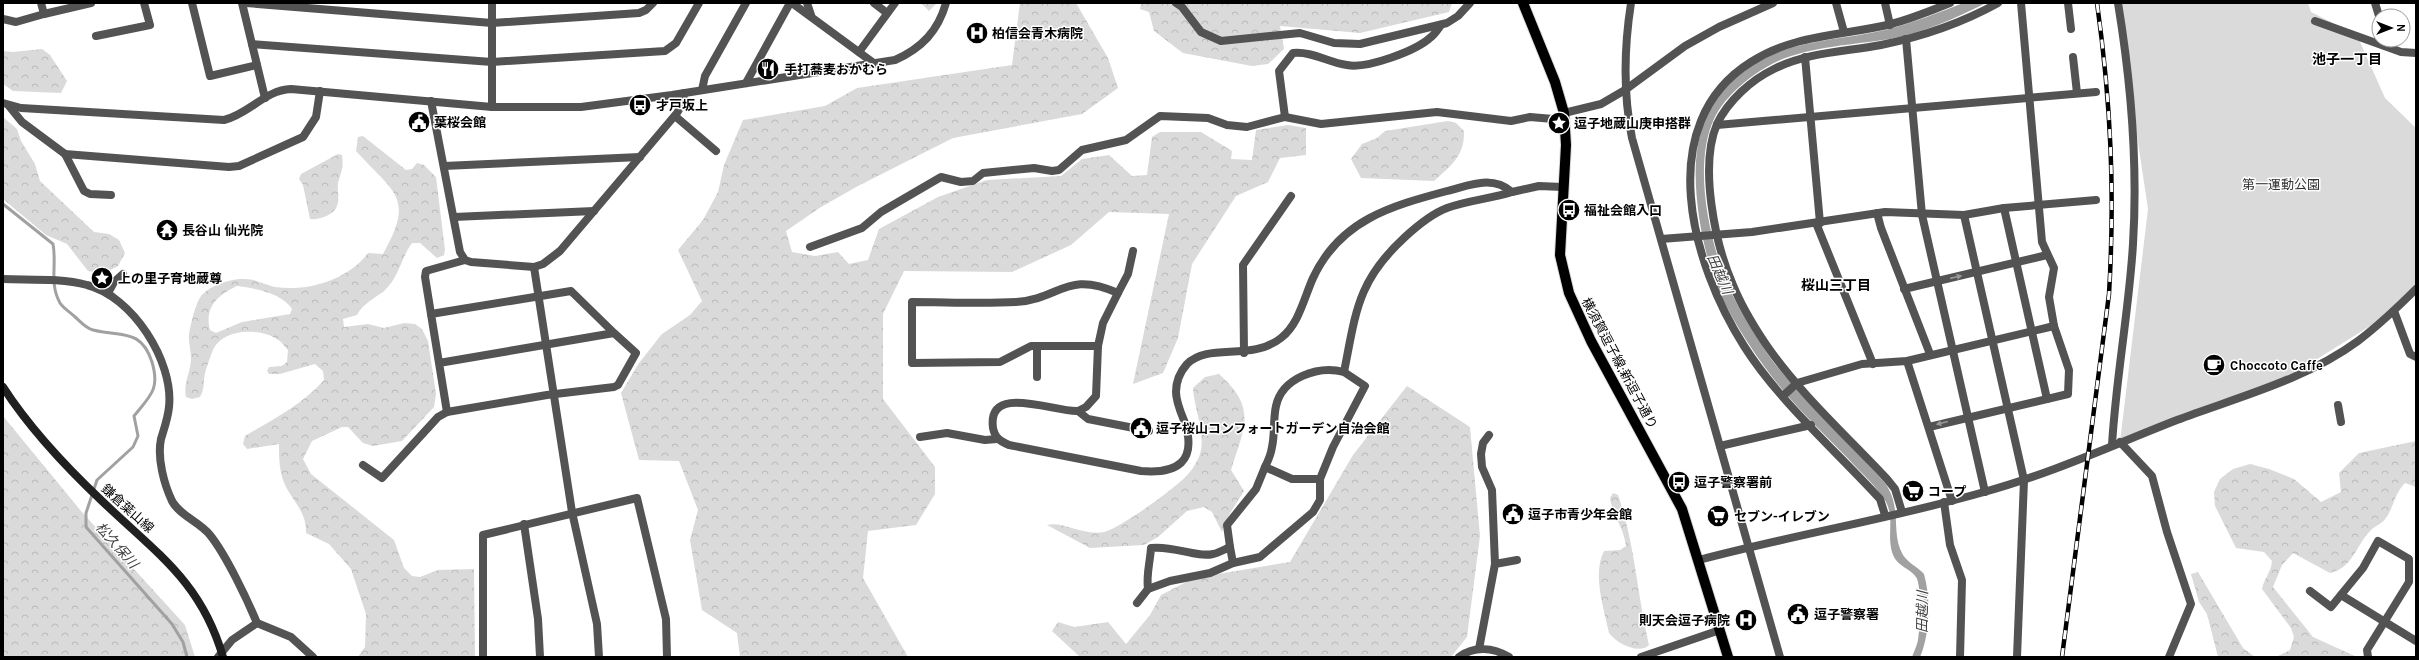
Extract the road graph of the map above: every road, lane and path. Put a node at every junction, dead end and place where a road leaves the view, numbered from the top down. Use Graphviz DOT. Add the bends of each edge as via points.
graph roads {
  1 [pos="41,3"];
  2 [pos="91,3"];
  3 [pos="144,3"];
  4 [pos="192,3"];
  5 [pos="242,3"];
  6 [pos="246,3"];
  7 [pos="492,3"];
  8 [pos="653,3"];
  9 [pos="699,3"];
  10 [pos="746,3"];
  11 [pos="791,3"];
  12 [pos="807,3"];
  13 [pos="874,3"];
  14 [pos="895,3"];
  15 [pos="946,3"];
  16 [pos="1176,3"];
  17 [pos="1470,3"];
  18 [pos="1523,3"];
  19 [pos="1631,3"];
  20 [pos="1773,3"];
  21 [pos="1836,3"];
  22 [pos="1885,3"];
  23 [pos="1950,3"];
  24 [pos="1998,3"];
  25 [pos="2021,3"];
  26 [pos="2068,3"];
  27 [pos="2118,3"];
  28 [pos="887,13"];
  29 [pos="44,14"];
  30 [pos="811,15"];
  31 [pos="3,19"];
  32 [pos="2315,21"];
  33 [pos="492,23"];
  34 [pos="1890,24"];
  35 [pos="1441,25"];
  36 [pos="2071,29"];
  37 [pos="1844,32"];
  38 [pos="96,36"];
  39 [pos="2371,38"];
  40 [pos="1906,39"];
  41 [pos="252,44"];
  42 [pos="2393,48"];
  43 [pos="859,52"];
  44 [pos="2416,53"];
  45 [pos="1805,57"];
  46 [pos="2073,57"];
  47 [pos="492,62"];
  48 [pos="875,64"];
  49 [pos="257,65"];
  50 [pos="746,83"];
  51 [pos="702,90"];
  52 [pos="1625,90"];
  53 [pos="320,91"];
  54 [pos="2096,92"];
  55 [pos="684,93"];
  56 [pos="2077,93"];
  57 [pos="265,98"];
  58 [pos="2028,98"];
  59 [pos="431,101"];
  60 [pos="6,104"];
  61 [pos="492,107"];
  62 [pos="1912,108"];
  63 [pos="675,116"];
  64 [pos="1565,116"];
  65 [pos="1285,117"];
  66 [pos="1810,117"];
  67 [pos="1717,125"];
  68 [pos="716,151"];
  69 [pos="65,154"];
  70 [pos="640,157"];
  71 [pos="444,166"];
  72 [pos="1564,187"];
  73 [pos="1512,192"];
  74 [pos="111,195"];
  75 [pos="1291,196"];
  76 [pos="2096,200"];
  77 [pos="2038,205"];
  78 [pos="2004,208"];
  79 [pos="594,211"];
  80 [pos="1877,213"];
  81 [pos="1922,215"];
  82 [pos="1964,215"];
  83 [pos="454,217"];
  84 [pos="1818,223"];
  85 [pos="1716,234"];
  86 [pos="1699,236"];
  87 [pos="1661,239"];
  88 [pos="810,247"];
  89 [pos="1133,251"];
  90 [pos="2047,255"];
  91 [pos="465,260"];
  92 [pos="2016,262"];
  93 [pos="534,267"];
  94 [pos="1976,272"];
  95 [pos="123,274"];
  96 [pos="3,279"];
  97 [pos="1937,281"];
  98 [pos="2416,288"];
  99 [pos="1904,289"];
  100 [pos="108,293"];
  101 [pos="1118,293"];
  102 [pos="539,297"];
  103 [pos="2394,311"];
  104 [pos="431,314"];
  105 [pos="2054,326"];
  106 [pos="2032,331"];
  107 [pos="614,333"];
  108 [pos="1992,340"];
  109 [pos="547,345"];
  110 [pos="1037,346"];
  111 [pos="1098,346"];
  112 [pos="1952,349"];
  113 [pos="1244,353"];
  114 [pos="1930,354"];
  115 [pos="2416,357"];
  116 [pos="1907,361"];
  117 [pos="439,363"];
  118 [pos="1873,364"];
  119 [pos="1344,372"];
  120 [pos="1037,377"];
  121 [pos="1796,384"];
  122 [pos="3,387"];
  123 [pos="555,395"];
  124 [pos="1784,395"];
  125 [pos="2047,399"];
  126 [pos="2338,405"];
  127 [pos="2008,408"];
  128 [pos="1078,411"];
  129 [pos="447,412"];
  130 [pos="1968,417"];
  131 [pos="2341,422"];
  132 [pos="1811,425"];
  133 [pos="1929,427"];
  134 [pos="1149,431"];
  135 [pos="1489,435"];
  136 [pos="920,437"];
  137 [pos="997,439"];
  138 [pos="2120,442"];
  139 [pos="2112,445"];
  140 [pos="1720,446"];
  141 [pos="363,465"];
  142 [pos="1266,467"];
  143 [pos="1320,478"];
  144 [pos="2024,480"];
  145 [pos="1985,492"];
  146 [pos="1948,502"];
  147 [pos="572,512"];
  148 [pos="1901,512"];
  149 [pos="1886,515"];
  150 [pos="524,524"];
  151 [pos="1230,547"];
  152 [pos="1748,547"];
  153 [pos="1517,560"];
  154 [pos="1699,560"];
  155 [pos="1233,563"];
  156 [pos="1495,564"];
  157 [pos="1148,589"];
  158 [pos="2310,591"];
  159 [pos="2341,595"];
  160 [pos="1137,603"];
  161 [pos="2384,621"];
  162 [pos="257,623"];
  163 [pos="1720,630"];
  164 [pos="2416,641"];
  165 [pos="1479,649"];
  166 [pos="221,655"];
  167 [pos="313,657"];
  168 [pos="483,657"];
  169 [pos="540,657"];
  170 [pos="599,657"];
  171 [pos="667,657"];
  172 [pos="1459,657"];
  173 [pos="1509,657"];
  174 [pos="1641,657"];
  175 [pos="1728,657"];
  176 [pos="1780,657"];
  177 [pos="1960,657"];
  178 [pos="2017,657"];
  179 [pos="2169,657"];
  180 [pos="2368,657"];
  1 -- 29 [label="street"];
  2 -- 29 [label="street"];
  3 -- 38 [label="street" via="150,25"];
  4 -- 49 [label="street" via="210,76"];
  5 -- 41 [label="street"];
  6 -- 33 [label="street"];
  7 -- 33 [label="street"];
  8 -- 33 [label="street" via="639,13"];
  9 -- 47 [label="street" via="676,43 665,51"];
  10 -- 51 [label="street" via="705,76"];
  11 -- 30 [label="street"];
  11 -- 50 [label="street"];
  12 -- 30 [label="street"];
  13 -- 28 [label="street"];
  14 -- 28 [label="street"];
  15 -- 48 [label="street" via="942,19 933,34 921,45 895,60"];
  16 -- 35 [label="street" via="1187,12 1201,32 1221,41 1293,33 1334,43 1360,44"];
  17 -- 35 [label="street" via="1458,16"];
  18 -- 64 [label="main road, 横須賀逗子線;新逗子通り" via="1555,82"];
  19 -- 52 [label="street" via="1625,47"];
  20 -- 52 [label="street" via="1719,27 1685,46"];
  21 -- 37 [label="street"];
  22 -- 34 [label="street"];
  23 -- 34 [label="street"];
  24 -- 40 [label="street"];
  25 -- 58 [label="street"];
  26 -- 36 [label="street"];
  27 -- 139 [label="street" via="2131,114 2134,216 2130,282 2117,370"];
  28 -- 43 [label="street"];
  29 -- 31 [label="street" via="16,22"];
  30 -- 43 [label="street"];
  32 -- 39 [label="street"];
  33 -- 47 [label="street"];
  34 -- 37 [label="street"];
  35 -- 65 [label="street" via="1431,37 1414,49 1364,65 1348,66 1302,52 1293,52 1279,71"];
  37 -- 86 [label="street" via="1803,39 1764,54 1739,70 1712,99 1703,114 1692,148 1690,175"];
  40 -- 45 [label="street"];
  40 -- 62 [label="street"];
  41 -- 47 [label="street"];
  41 -- 49 [label="street"];
  42 -- 44 [label="street" via="2401,52"];
  43 -- 48 [label="street"];
  45 -- 66 [label="street"];
  45 -- 67 [label="street" via="1772,69 1754,81 1732,101"];
  46 -- 56 [label="street"];
  47 -- 61 [label="street"];
  48 -- 50 [label="street"];
  49 -- 57 [label="street"];
  50 -- 51 [label="street"];
  51 -- 55 [label="street"];
  52 -- 64 [label="street" via="1601,104"];
  52 -- 87 [label="street" via="1632,138"];
  53 -- 57 [label="street" via="282,89"];
  53 -- 59 [label="street"];
  53 -- 69 [label="street" via="316,118 303,137 239,166"];
  54 -- 56 [label="street"];
  55 -- 61 [label="street" via="581,106"];
  55 -- 63 [label="street" via="683,103"];
  56 -- 58 [label="street"];
  57 -- 60 [label="street" via="224,120"];
  58 -- 62 [label="street"];
  58 -- 77 [label="street"];
  59 -- 61 [label="street"];
  59 -- 71 [label="street"];
  60 -- 69 [label="street" via="22,122"];
  62 -- 66 [label="street"];
  62 -- 81 [label="street"];
  63 -- 68 [label="street"];
  63 -- 70 [label="street"];
  64 -- 65 [label="street" via="1530,117 1511,121 1438,112 1321,124"];
  64 -- 72 [label="main road, 横須賀逗子線;新逗子通り"];
  65 -- 88 [label="street" via="1247,127 1227,125 1208,118 1160,116 1126,140 1082,150 1059,170 1034,168 983,173 973,181 962,182 941,177 880,212 862,228"];
  66 -- 67 [label="street"];
  66 -- 84 [label="street"];
  67 -- 85 [label="street" via="1711,149 1710,173"];
  69 -- 74 [label="street" via="84,191 90,194"];
  70 -- 71 [label="street"];
  70 -- 79 [label="street"];
  71 -- 83 [label="street"];
  72 -- 73 [label="street" via="1539,186"];
  72 -- 154 [label="main road, 横須賀逗子線;新逗子通り" via="1560,255 1569,293 1591,341 1676,495"];
  73 -- 113 [label="street" via="1499,183 1473,184 1396,205 1361,222 1334,246 1323,260 1292,326 1269,346"];
  73 -- 119 [label="street" via="1494,198 1475,199 1447,208 1418,226 1384,257 1365,287 1356,308"];
  75 -- 113 [label="street" via="1243,265"];
  76 -- 77 [label="street"];
  77 -- 78 [label="street"];
  77 -- 90 [label="street" via="2042,242"];
  78 -- 82 [label="street"];
  78 -- 92 [label="street"];
  79 -- 83 [label="street"];
  79 -- 93 [label="street" via="560,251"];
  80 -- 81 [label="street"];
  80 -- 84 [label="street"];
  80 -- 99 [label="street" via="1880,228"];
  81 -- 82 [label="street"];
  81 -- 97 [label="street"];
  82 -- 94 [label="street"];
  83 -- 91 [label="street" via="460,252"];
  84 -- 85 [label="street"];
  84 -- 118 [label="street"];
  85 -- 86 [label="street"];
  85 -- 121 [label="street" via="1733,285 1746,312"];
  86 -- 87 [label="street"];
  86 -- 124 [label="street" via="1713,289 1724,311 1744,346"];
  87 -- 140 [label="street"];
  89 -- 101 [label="street" via="1128,274"];
  90 -- 92 [label="street"];
  90 -- 105 [label="street" via="2054,268 2049,297"];
  91 -- 93 [label="street"];
  91 -- 104 [label="street" via="426,271"];
  92 -- 94 [label="street"];
  92 -- 106 [label="street"];
  93 -- 102 [label="street"];
  97 -- 94 [label="street, one-way"];
  94 -- 108 [label="street"];
  95 -- 100 [label="street" via="114,282"];
  96 -- 100 [label="street" via="88,285"];
  97 -- 99 [label="street"];
  97 -- 112 [label="street"];
  98 -- 103 [label="street"];
  99 -- 114 [label="street"];
  100 -- 162 [label="street" via="137,320 148,335 168,382 169,407 160,455 172,501 213,539"];
  101 -- 110 [label="street" via="1104,287 1077,284 1065,286 1028,301 912,302 912,363 1000,362 1024,349"];
  101 -- 111 [label="street" via="1103,323"];
  102 -- 104 [label="street"];
  102 -- 107 [label="street" via="571,291"];
  102 -- 109 [label="street"];
  103 -- 115 [label="street" via="2410,354"];
  103 -- 138 [label="street" via="2358,341 2307,371"];
  104 -- 117 [label="street"];
  105 -- 106 [label="street"];
  105 -- 125 [label="street" via="2069,370 2070,382 2068,394"];
  106 -- 108 [label="street"];
  106 -- 125 [label="street"];
  107 -- 109 [label="street"];
  107 -- 123 [label="street" via="636,353 618,385"];
  108 -- 112 [label="street"];
  108 -- 127 [label="street"];
  109 -- 117 [label="street"];
  109 -- 123 [label="street"];
  110 -- 111 [label="street"];
  110 -- 120 [label="street"];
  111 -- 128 [label="street" via="1096,396 1086,407"];
  112 -- 114 [label="street"];
  112 -- 130 [label="street"];
  113 -- 137 [label="street" via="1204,354 1187,364 1181,373 1176,393 1185,426 1188,451 1185,459 1172,469 1141,471 1009,446"];
  114 -- 116 [label="street"];
  116 -- 118 [label="street"];
  116 -- 133 [label="street"];
  117 -- 129 [label="street"];
  118 -- 121 [label="street" via="1862,364"];
  119 -- 142 [label="street" via="1333,369 1319,370 1293,382 1280,395 1276,406 1272,447"];
  119 -- 143 [label="street" via="1365,386"];
  121 -- 124 [label="street"];
  121 -- 148 [label="street" via="1887,479 1894,489"];
  122 -- 166 [label="main road, 鎌倉葉山線" via="24,416 82,482 180,575 200,603"];
  123 -- 129 [label="street"];
  123 -- 147 [label="street"];
  124 -- 132 [label="street"];
  125 -- 127 [label="street"];
  126 -- 131 [label="street"];
  127 -- 130 [label="street"];
  127 -- 144 [label="street"];
  128 -- 134 [label="street" via="1088,419"];
  128 -- 137 [label="street" via="1010,401 1003,404 994,416"];
  129 -- 141 [label="street" via="438,417 382,478"];
  130 -- 133 [label="street, one-way"];
  130 -- 145 [label="street"];
  132 -- 140 [label="street"];
  132 -- 149 [label="street" via="1880,499"];
  133 -- 146 [label="street"];
  135 -- 156 [label="street" via="1483,443 1481,454 1482,467 1492,490"];
  136 -- 137 [label="street" via="947,433 985,440"];
  138 -- 139 [label="street"];
  138 -- 179 [label="street" via="2152,476 2191,604"];
  139 -- 144 [label="street"];
  140 -- 152 [label="street"];
  142 -- 143 [label="street" via="1292,479"];
  142 -- 151 [label="street" via="1256,489 1227,525"];
  143 -- 155 [label="street" via="1320,500 1313,512 1260,556"];
  144 -- 145 [label="street"];
  144 -- 178 [label="street"];
  145 -- 146 [label="street"];
  146 -- 148 [label="street"];
  146 -- 177 [label="street" via="1950,545 1962,580"];
  147 -- 150 [label="street"];
  147 -- 170 [label="street" via="597,624"];
  147 -- 171 [label="street" via="638,498 666,618"];
  148 -- 149 [label="street"];
  149 -- 152 [label="street"];
  150 -- 168 [label="street" via="483,535"];
  150 -- 169 [label="street" via="538,619"];
  151 -- 155 [label="street"];
  151 -- 157 [label="street" via="1212,554 1172,547 1151,548 1150,566 1146,573"];
  152 -- 154 [label="street"];
  152 -- 176 [label="street"];
  153 -- 156 [label="street"];
  154 -- 163 [label="main road, 横須賀逗子線;新逗子通り"];
  155 -- 157 [label="street" via="1210,573 1184,577"];
  156 -- 165 [label="street"];
  157 -- 160 [label="street"];
  158 -- 159 [label="street" via="2330,607"];
  159 -- 161 [label="street"];
  159 -- 161 [label="street" via="2363,568 2378,541 2409,559 2409,582"];
  161 -- 164 [label="street"];
  161 -- 180 [label="street" via="2367,650"];
  162 -- 166 [label="street" via="244,630"];
  162 -- 167 [label="street" via="291,637"];
  163 -- 174 [label="street"];
  163 -- 175 [label="main road, 横須賀逗子線;新逗子通り"];
  165 -- 172 [label="street" via="1471,649"];
  165 -- 173 [label="street" via="1496,650"];
}
